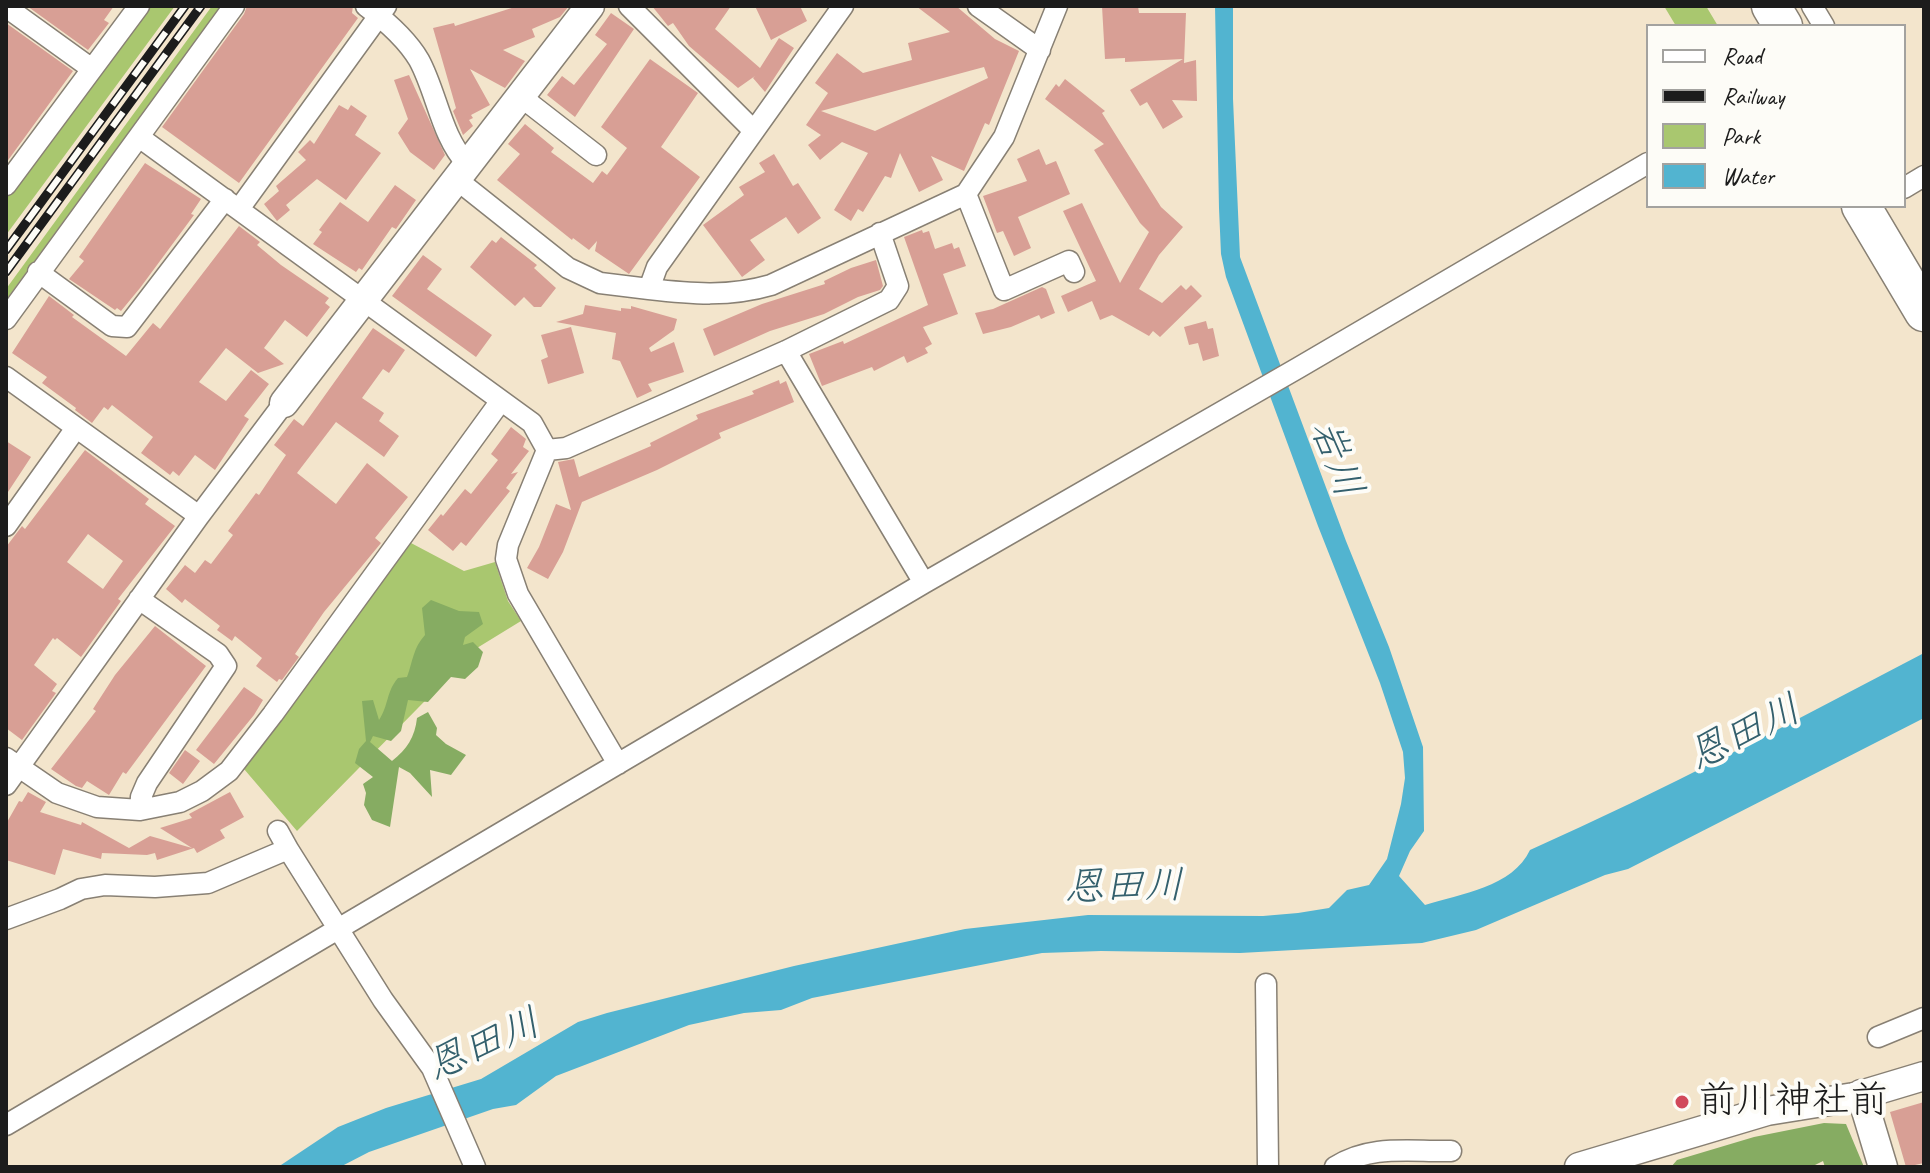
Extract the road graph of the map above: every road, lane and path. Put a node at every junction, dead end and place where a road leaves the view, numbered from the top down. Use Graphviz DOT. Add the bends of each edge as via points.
graph roads {
  1 [pos="139,6"];
  2 [pos="234,6"];
  3 [pos="590,6"];
  4 [pos="629,6"];
  5 [pos="978,6"];
  6 [pos="1057,6"];
  7 [pos="1744,6"];
  8 [pos="1771,6"];
  9 [pos="1812,6"];
  10 [pos="6,7"];
  11 [pos="377,9"];
  12 [pos="835,9"];
  13 [pos="1755,24"];
  14 [pos="1782,24"];
  15 [pos="1823,24"];
  16 [pos="1040,50"];
  17 [pos="92,69"];
  18 [pos="520,96"];
  19 [pos="754,131"];
  20 [pos="139,137"];
  21 [pos="596,155"];
  22 [pos="1646,164"];
  23 [pos="461,172"];
  24 [pos="8,176"];
  25 [pos="1908,188"];
  26 [pos="966,194"];
  27 [pos="232,204"];
  28 [pos="1862,208"];
  29 [pos="880,233"];
  30 [pos="1069,260"];
  31 [pos="1924,268"];
  32 [pos="38,272"];
  33 [pos="649,289"];
  34 [pos="364,300"];
  35 [pos="1924,312"];
  36 [pos="6,319"];
  37 [pos="786,351"];
  38 [pos="6,377"];
  39 [pos="500,402"];
  40 [pos="284,403"];
  41 [pos="76,428"];
  42 [pos="547,450"];
  43 [pos="199,516"];
  44 [pos="6,526"];
  45 [pos="924,583"];
  46 [pos="139,599"];
  47 [pos="12,762"];
  48 [pos="618,764"];
  49 [pos="6,785"];
  50 [pos="140,810"];
  51 [pos="6,919"];
  52 [pos="340,929"];
  53 [pos="1266,984"];
  54 [pos="1924,1018"];
  55 [pos="1878,1037"];
  56 [pos="1924,1076"];
  57 [pos="1861,1094"];
  58 [pos="6,1125"];
  59 [pos="1451,1151"];
  60 [pos="1653,1155"];
  61 [pos="475,1167"];
  62 [pos="1268,1167"];
  63 [pos="1335,1167"];
  64 [pos="1579,1167"];
  65 [pos="1883,1167"];
  1 -- 17 [label="street"];
  2 -- 20 [label="street"];
  3 -- 18 [label="street"];
  4 -- 19 [label="street"];
  5 -- 16 [label="street"];
  6 -- 16 [label="street"];
  7 -- 13 [label="highway"];
  8 -- 14 [label="highway"];
  9 -- 15 [label="street"];
  10 -- 17 [label="street"];
  11 -- 23 [label="street" via="419,61"];
  11 -- 27 [label="street"];
  12 -- 19 [label="street"];
  16 -- 26 [label="street" via="1004,137"];
  17 -- 24 [label="street"];
  18 -- 21 [label="street"];
  18 -- 23 [label="street"];
  19 -- 33 [label="street" via="657,267"];
  20 -- 27 [label="street"];
  20 -- 32 [label="street"];
  22 -- 45 [label="street"];
  23 -- 33 [label="street" via="568,268 600,283"];
  23 -- 34 [label="street"];
  25 -- 31 [label="highway"];
  26 -- 29 [label="street"];
  26 -- 30 [label="street" via="1004,290"];
  27 -- 32 [label="street" via="127,327 112,326"];
  27 -- 34 [label="street"];
  28 -- 35 [label="highway"];
  29 -- 33 [label="street" via="744,293"];
  29 -- 37 [label="street" via="898,286 889,300"];
  32 -- 36 [label="street"];
  34 -- 39 [label="street"];
  34 -- 40 [label="street"];
  37 -- 42 [label="street" via="566,448"];
  37 -- 45 [label="street"];
  38 -- 41 [label="street"];
  39 -- 42 [label="street" via="532,423"];
  39 -- 50 [label="street" via="229,771 180,802"];
  40 -- 43 [label="street"];
  41 -- 43 [label="street"];
  41 -- 44 [label="street"];
  42 -- 48 [label="street" via="506,559 518,594"];
  43 -- 46 [label="street"];
  45 -- 48 [label="street"];
  46 -- 47 [label="street"];
  46 -- 50 [label="street" via="218,654 226,666 147,783"];
  47 -- 49 [label="street"];
  47 -- 50 [label="street" via="79,802"];
  48 -- 52 [label="street"];
  51 -- 52 [label="street" via="81,889 208,883 283,840"];
  52 -- 58 [label="street"];
  52 -- 61 [label="street" via="432,1068"];
  53 -- 62 [label="street"];
  54 -- 55 [label="street"];
  56 -- 57 [label="street"];
  57 -- 60 [label="street" via="1767,1111"];
  57 -- 65 [label="street"];
  59 -- 63 [label="street" via="1386,1150 1349,1158"];
  60 -- 64 [label="street"];
}
